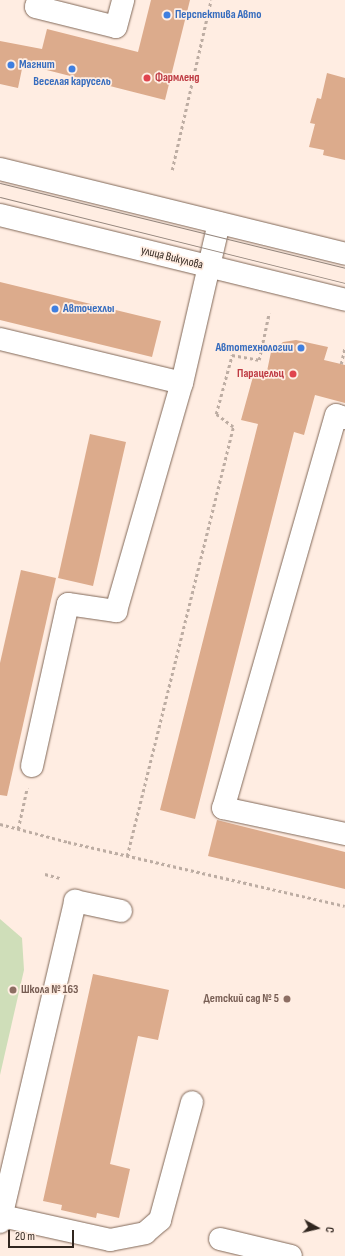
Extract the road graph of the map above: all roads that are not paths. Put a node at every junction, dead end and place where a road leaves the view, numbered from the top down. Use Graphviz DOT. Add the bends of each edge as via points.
graph roads {
  1 [pos="38,0"];
  2 [pos="122,0"];
  3 [pos="0,169"];
  4 [pos="0,215"];
  5 [pos="219,223"];
  6 [pos="345,254"];
  7 [pos="209,267"];
  8 [pos="345,300"];
  9 [pos="0,339"];
  10 [pos="182,383"];
  11 [pos="345,418"];
  12 [pos="32,766"];
  13 [pos="345,834"];
  14 [pos="121,911"];
  15 [pos="192,1102"];
  16 [pos="1,1219"];
  17 [pos="220,1239"];
  18 [pos="291,1256"];
  1 -- 2 [label="street" via="36,7 116,27"];
  3 -- 5 [label="street"];
  4 -- 7 [label="street, улица Викулова"];
  5 -- 6 [label="street"];
  5 -- 7 [label="street"];
  7 -- 8 [label="street, улица Викулова"];
  7 -- 10 [label="street"];
  9 -- 10 [label="street"];
  10 -- 12 [label="street" via="116,610 68,604"];
  11 -- 13 [label="street" via="336,415 224,808"];
  14 -- 16 [label="street" via="75,901"];
  15 -- 16 [label="street" via="160,1220 145,1233 110,1240"];
  17 -- 18 [label="street"];
}
